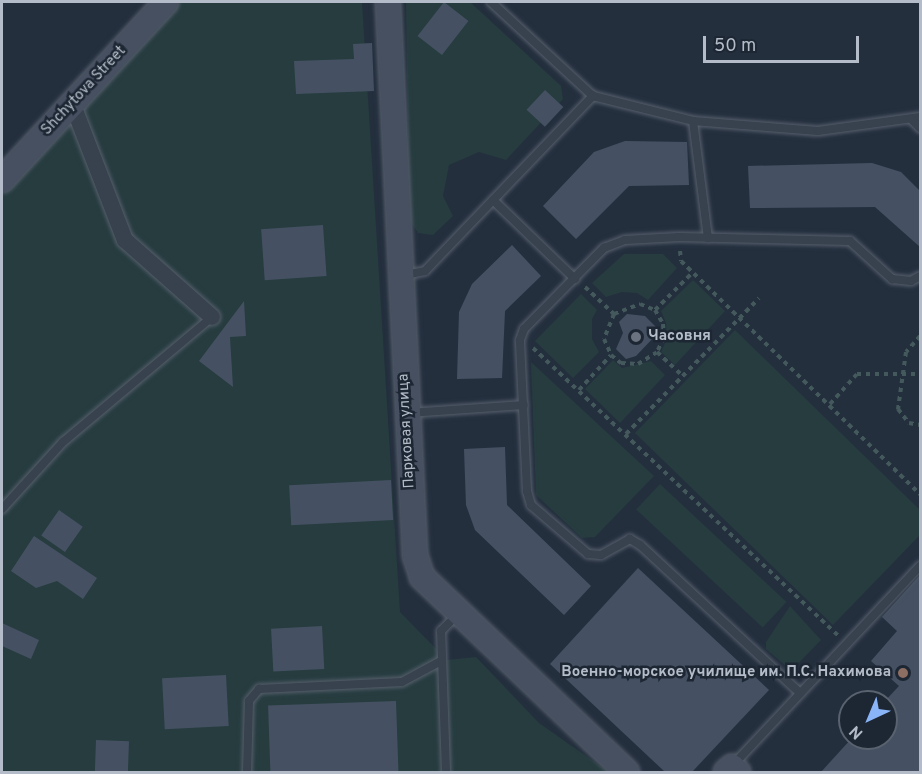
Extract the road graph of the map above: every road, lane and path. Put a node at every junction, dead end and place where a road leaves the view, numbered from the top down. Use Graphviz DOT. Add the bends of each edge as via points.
graph roads {
  1 [pos="165,2"];
  2 [pos="388,2"];
  3 [pos="491,2"];
  4 [pos="593,96"];
  5 [pos="72,103"];
  6 [pos="916,118"];
  7 [pos="693,122"];
  8 [pos="921,128"];
  9 [pos="2,180"];
  10 [pos="493,200"];
  11 [pos="679,237"];
  12 [pos="708,238"];
  13 [pos="693,272"];
  14 [pos="399,275"];
  15 [pos="921,276"];
  16 [pos="575,279"];
  17 [pos="759,298"];
  18 [pos="655,310"];
  19 [pos="614,314"];
  20 [pos="741,315"];
  21 [pos="212,316"];
  22 [pos="921,336"];
  23 [pos="520,340"];
  24 [pos="657,352"];
  25 [pos="611,355"];
  26 [pos="681,374"];
  27 [pos="904,374"];
  28 [pos="921,374"];
  29 [pos="579,390"];
  30 [pos="830,404"];
  31 [pos="524,405"];
  32 [pos="405,413"];
  33 [pos="921,425"];
  34 [pos="626,434"];
  35 [pos="921,494"];
  36 [pos="2,509"];
  37 [pos="921,566"];
  38 [pos="460,613"];
  39 [pos="847,644"];
  40 [pos="441,661"];
  41 [pos="800,693"];
  42 [pos="732,771"];
  43 [pos="247,772"];
  44 [pos="446,772"];
  45 [pos="627,772"];
  1 -- 5 [label="street, Shchytova Street"];
  2 -- 14 [label="street, Парковая улица"];
  3 -- 4 [label="lane"];
  4 -- 7 [label="lane"];
  4 -- 10 [label="lane"];
  5 -- 9 [label="street, Shchytova Street"];
  5 -- 21 [label="street" via="125,240"];
  6 -- 7 [label="lane" via="818,131"];
  6 -- 8 [label="lane"];
  7 -- 12 [label="lane"];
  10 -- 14 [label="lane" via="425,271"];
  10 -- 16 [label="lane"];
  11 -- 12 [label="lane"];
  11 -- 13 [label="path" via="681,261"];
  11 -- 16 [label="lane" via="613,243"];
  12 -- 15 [label="lane" via="850,241 892,279"];
  13 -- 18 [label="path"];
  13 -- 20 [label="path"];
  14 -- 32 [label="street, Парковая улица"];
  16 -- 19 [label="path"];
  16 -- 23 [label="lane" via="525,329"];
  17 -- 20 [label="path"];
  18 -- 19 [label="path" via="640,304"];
  18 -- 24 [label="path" via="663,331"];
  19 -- 25 [label="path" via="604,339"];
  20 -- 26 [label="path"];
  20 -- 30 [label="path"];
  21 -- 36 [label="lane" via="63,442"];
  22 -- 27 [label="path" via="906,352"];
  23 -- 29 [label="path"];
  23 -- 31 [label="lane"];
  24 -- 25 [label="path" via="638,364 621,363"];
  24 -- 26 [label="path"];
  25 -- 29 [label="path"];
  26 -- 34 [label="path"];
  27 -- 28 [label="path"];
  27 -- 30 [label="path" via="857,374"];
  27 -- 33 [label="path" via="898,409 909,423"];
  29 -- 34 [label="path"];
  30 -- 35 [label="path"];
  31 -- 32 [label="lane"];
  31 -- 41 [label="lane" via="527,491 531,505 588,554 601,555 630,539 640,545"];
  32 -- 38 [label="street, Парковая улица" via="415,555 422,577"];
  34 -- 39 [label="path"];
  37 -- 39 [label="lane"];
  38 -- 40 [label="lane" via="441,631"];
  38 -- 45 [label="street, Парковая улица"];
  39 -- 41 [label="lane"];
  40 -- 43 [label="lane" via="402,682 259,689 249,701"];
  40 -- 44 [label="lane"];
  41 -- 42 [label="lane"];
}
